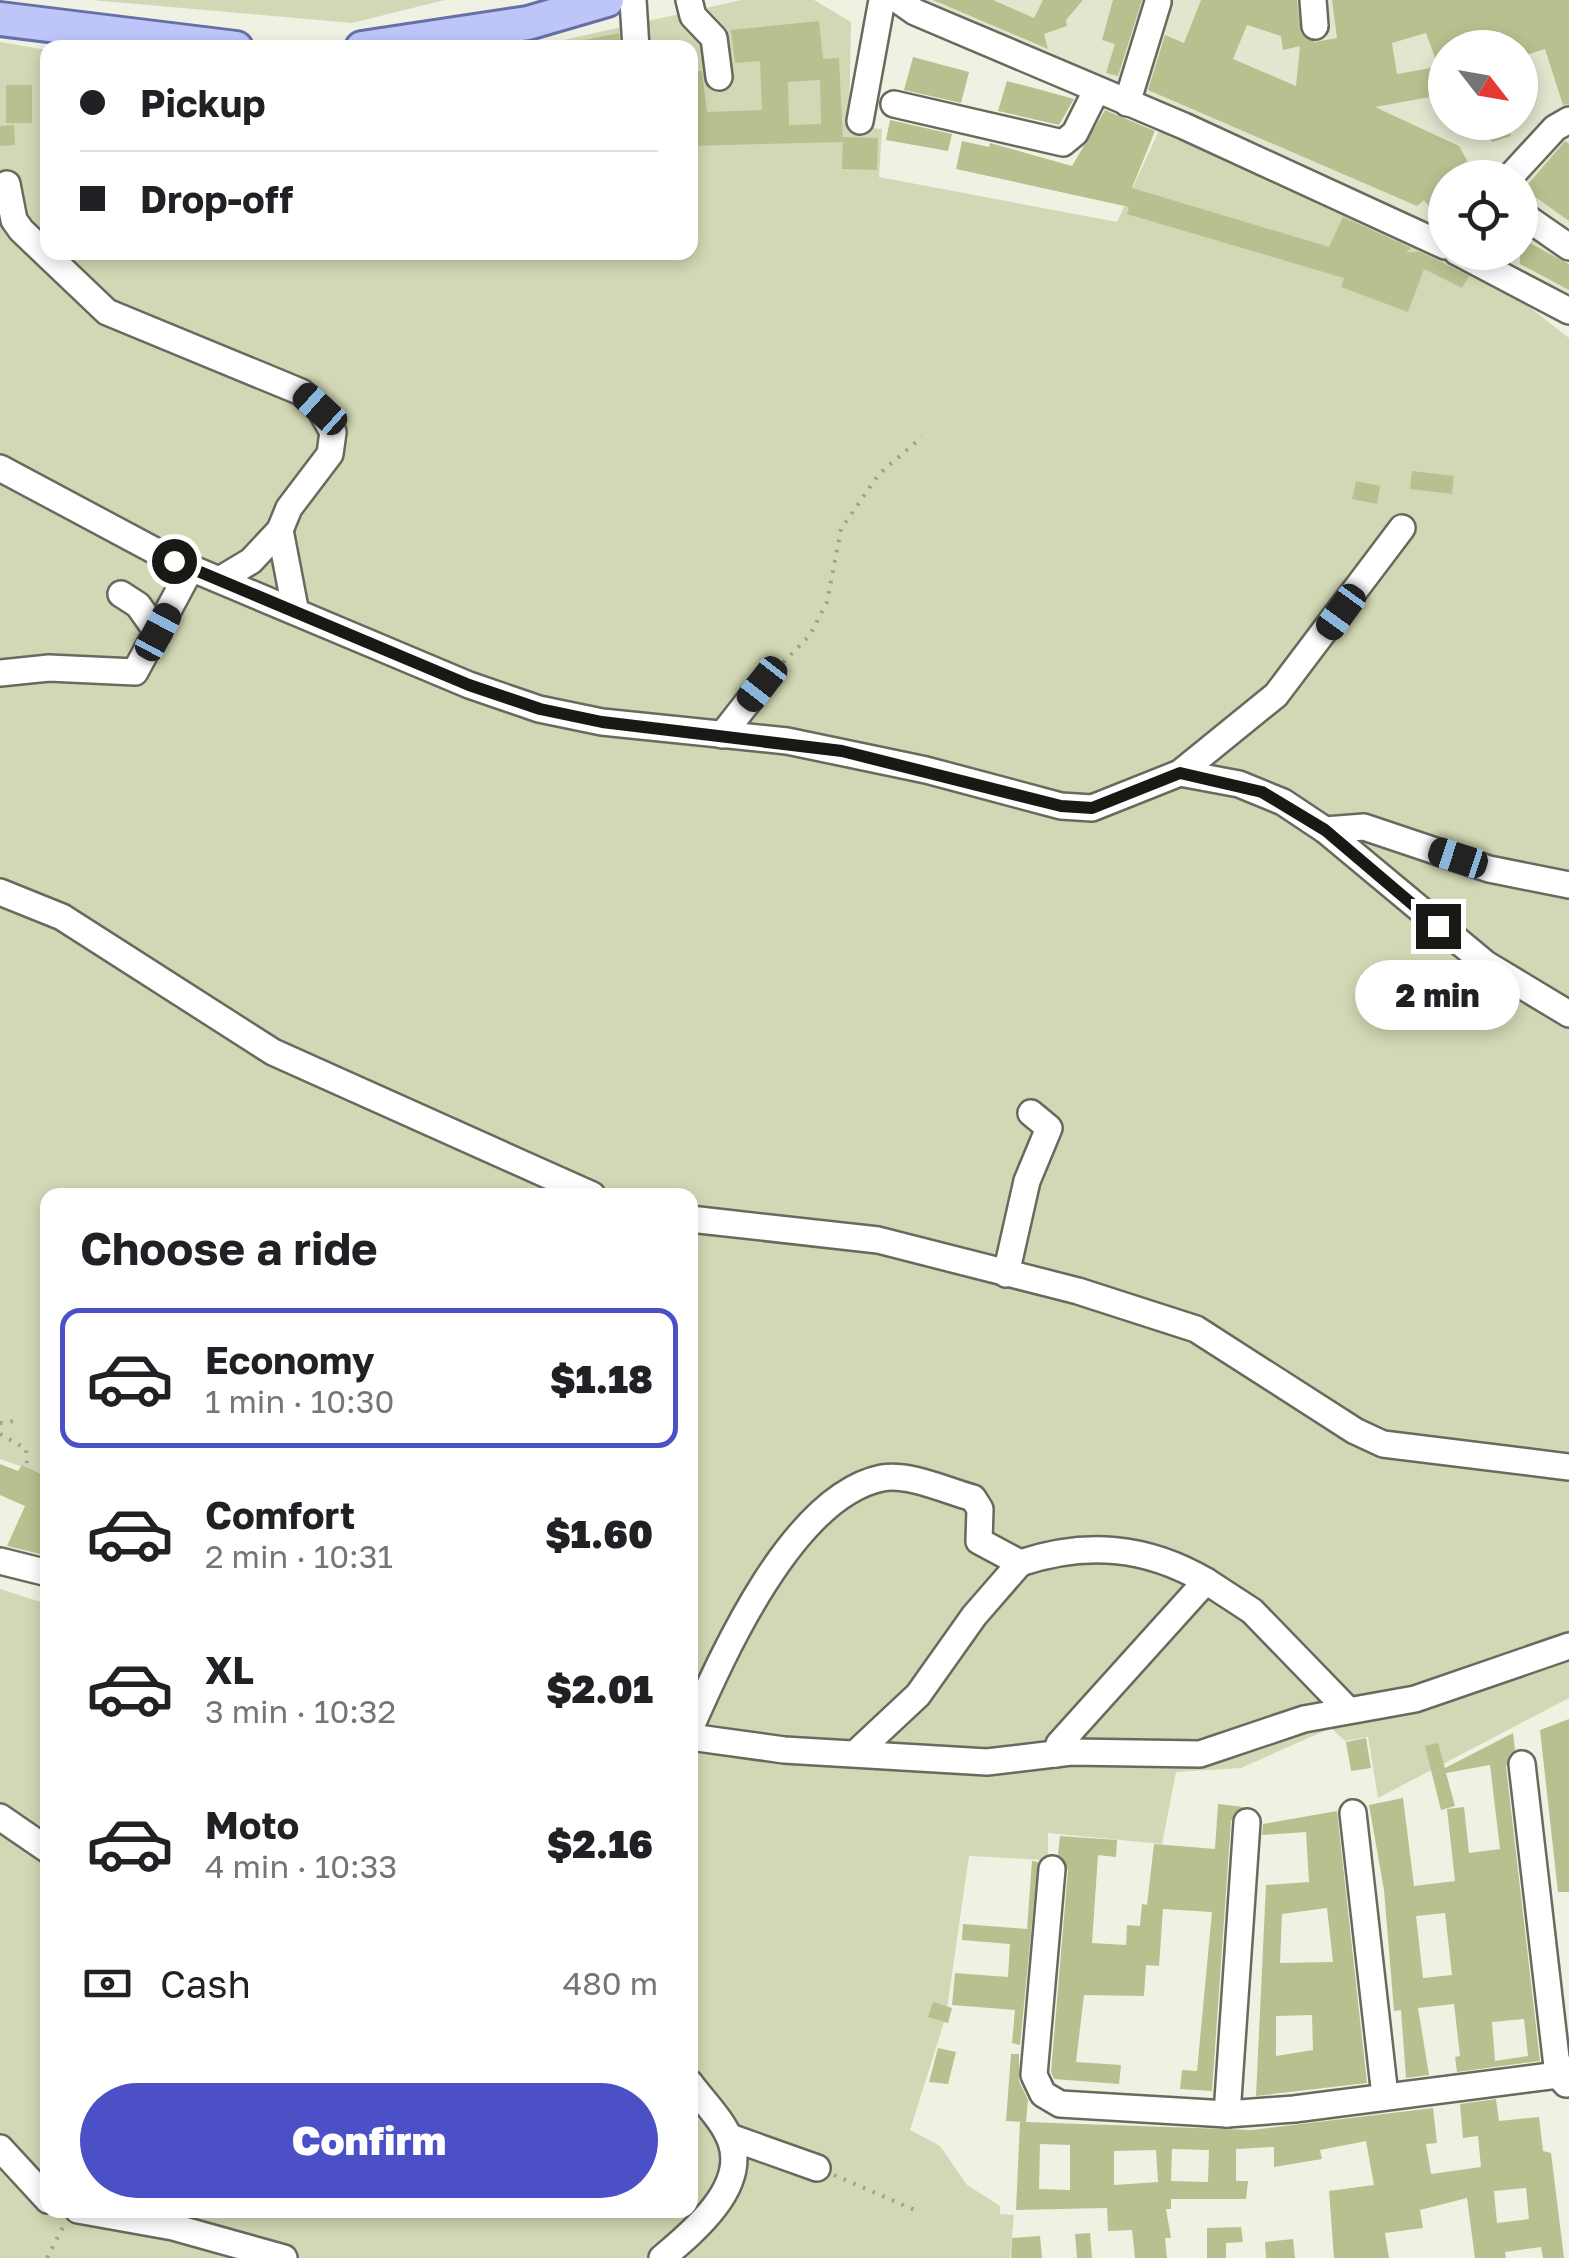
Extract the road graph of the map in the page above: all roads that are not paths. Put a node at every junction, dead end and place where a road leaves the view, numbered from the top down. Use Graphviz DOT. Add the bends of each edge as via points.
graph roads {
  1 [pos="607,0"];
  2 [pos="633,0"];
  3 [pos="689,0"];
  4 [pos="882,0"];
  5 [pos="898,0"];
  6 [pos="1158,2"];
  7 [pos="0,18"];
  8 [pos="530,35"];
  9 [pos="173,40"];
  10 [pos="465,40"];
  11 [pos="636,40"];
  12 [pos="718,77"];
  13 [pos="1096,91"];
  14 [pos="1127,103"];
  15 [pos="894,104"];
  16 [pos="860,120"];
  17 [pos="1569,120"];
  18 [pos="1526,160"];
  19 [pos="7,184"];
  20 [pos="1538,225"];
  21 [pos="1428,236"];
  22 [pos="1569,247"];
  23 [pos="40,248"];
  24 [pos="52,260"];
  25 [pos="1494,270"];
  26 [pos="1569,311"];
  27 [pos="0,468"];
  28 [pos="1402,528"];
  29 [pos="280,530"];
  30 [pos="191,568"];
  31 [pos="221,579"];
  32 [pos="121,594"];
  33 [pos="295,608"];
  34 [pos="158,632"];
  35 [pos="0,673"];
  36 [pos="762,684"];
  37 [pos="722,735"];
  38 [pos="1180,773"];
  39 [pos="1325,830"];
  40 [pos="1569,886"];
  41 [pos="0,892"];
  42 [pos="1569,1014"];
  43 [pos="1031,1112"];
  44 [pos="576,1188"];
  45 [pos="698,1220"];
  46 [pos="1006,1274"];
  47 [pos="1569,1468"];
  48 [pos="0,1561"];
  49 [pos="1020,1563"];
  50 [pos="40,1571"];
  51 [pos="1206,1581"];
  52 [pos="1569,1646"];
  53 [pos="1347,1709"];
  54 [pos="698,1712"];
  55 [pos="698,1738"];
  56 [pos="856,1753"];
  57 [pos="1056,1754"];
  58 [pos="1522,1764"];
  59 [pos="1353,1814"];
  60 [pos="0,1817"];
  61 [pos="1248,1822"];
  62 [pos="40,1844"];
  63 [pos="1052,1869"];
  64 [pos="1565,2077"];
  65 [pos="698,2094"];
  66 [pos="1385,2096"];
  67 [pos="1227,2114"];
  68 [pos="730,2137"];
  69 [pos="0,2148"];
  70 [pos="817,2168"];
  71 [pos="40,2191"];
  72 [pos="119,2218"];
  73 [pos="284,2258"];
  74 [pos="662,2258"];
  1 -- 8 [label="main road"];
  2 -- 11 [label="street"];
  3 -- 12 [label="street" via="693,16 714,38"];
  4 -- 16 [label="street"];
  5 -- 13 [label="street"];
  6 -- 14 [label="street"];
  7 -- 9 [label="main road"];
  8 -- 10 [label="main road"];
  13 -- 14 [label="street"];
  13 -- 15 [label="street" via="1075,133 1062,143"];
  14 -- 21 [label="street"];
  17 -- 18 [label="street"];
  19 -- 23 [label="street" via="14,220"];
  20 -- 22 [label="street"];
  24 -- 29 [label="street" via="106,312 301,392 320,409 334,432 330,454"];
  25 -- 26 [label="street"];
  27 -- 30 [label="street"];
  28 -- 38 [label="street" via="1276,696"];
  29 -- 31 [label="street" via="251,561"];
  29 -- 33 [label="street"];
  30 -- 31 [label="street"];
  30 -- 34 [label="street"];
  31 -- 33 [label="street"];
  32 -- 34 [label="street"];
  33 -- 37 [label="street" via="540,709"];
  34 -- 35 [label="street" via="135,672"];
  36 -- 37 [label="street"];
  37 -- 38 [label="street" via="842,751 1061,806 1092,808"];
  38 -- 39 [label="street" via="1262,792"];
  39 -- 40 [label="street" via="1364,827"];
  39 -- 42 [label="street" via="1486,964"];
  41 -- 44 [label="street" via="62,917 273,1052"];
  43 -- 46 [label="street" via="1049,1128 1026,1181"];
  45 -- 46 [label="street" via="878,1240"];
  46 -- 47 [label="street" via="1196,1330 1383,1444"];
  48 -- 50 [label="street"];
  49 -- 51 [label="street" via="1072,1549 1126,1548"];
  49 -- 54 [label="street" via="979,1541 980,1509 973,1498 889,1478 852,1491 813,1521 776,1569 737,1629"];
  49 -- 56 [label="street" via="898,1718"];
  51 -- 53 [label="street" via="1252,1612"];
  51 -- 57 [label="street" via="1122,1669"];
  52 -- 53 [label="street" via="1415,1699"];
  53 -- 57 [label="street" via="1200,1754"];
  55 -- 56 [label="street"];
  56 -- 57 [label="street" via="987,1762"];
  58 -- 64 [label="street"];
  59 -- 66 [label="street"];
  60 -- 62 [label="street"];
  61 -- 67 [label="street"];
  63 -- 67 [label="street" via="1034,2075 1043,2094 1060,2104"];
  64 -- 66 [label="street"];
  65 -- 68 [label="street"];
  66 -- 67 [label="street"];
  68 -- 70 [label="street"];
  68 -- 74 [label="street" via="730,2176 716,2204"];
  69 -- 71 [label="street"];
  72 -- 73 [label="street"];
}
